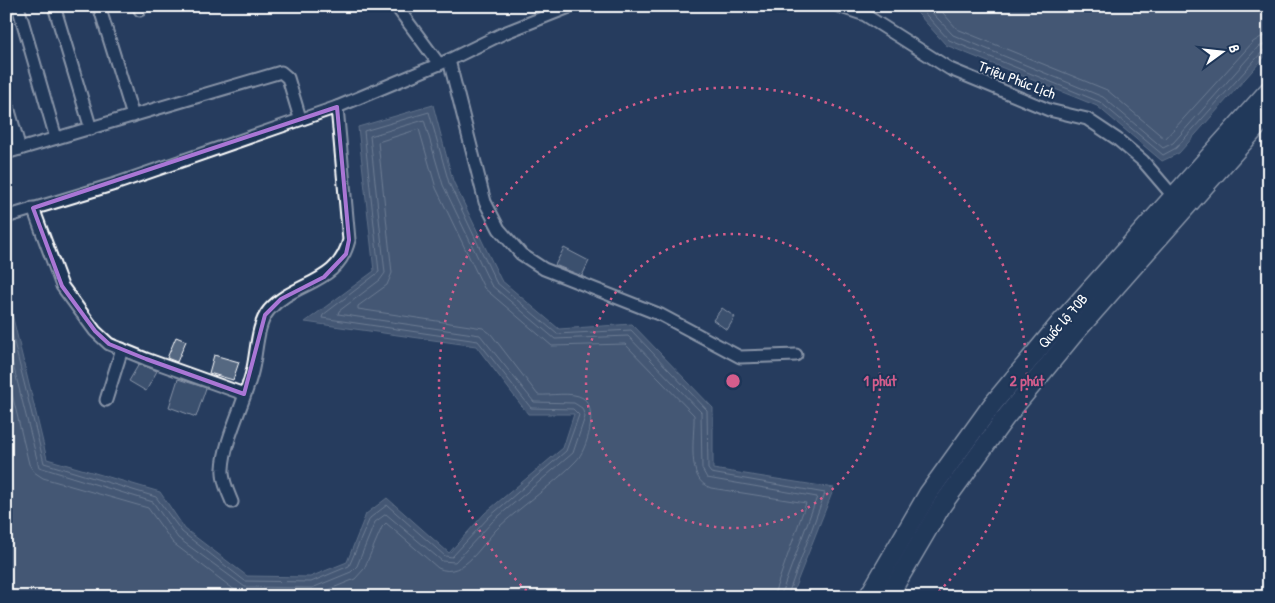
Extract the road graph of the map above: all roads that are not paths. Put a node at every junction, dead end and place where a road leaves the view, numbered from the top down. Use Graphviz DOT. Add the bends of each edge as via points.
graph roads {
  1 [pos="18,6"];
  2 [pos="54,6"];
  3 [pos="99,6"];
  4 [pos="396,6"];
  5 [pos="572,6"];
  6 [pos="838,6"];
  7 [pos="444,62"];
  8 [pos="1269,90"];
  9 [pos="6,100"];
  10 [pos="337,107"];
  11 [pos="1269,113"];
  12 [pos="133,116"];
  13 [pos="300,118"];
  14 [pos="91,129"];
  15 [pos="56,138"];
  16 [pos="20,149"];
  17 [pos="6,152"];
  18 [pos="1173,196"];
  19 [pos="33,208"];
  20 [pos="6,216"];
  21 [pos="1066,329"];
  22 [pos="122,349"];
  23 [pos="796,355"];
  24 [pos="244,394"];
  25 [pos="106,400"];
  26 [pos="232,502"];
  27 [pos="868,597"];
  28 [pos="888,597"];
  1 -- 15 [label="street"];
  2 -- 14 [label="street"];
  3 -- 12 [label="street"];
  4 -- 7 [label="street"];
  5 -- 7 [label="street" via="504,33"];
  6 -- 18 [label="street, Triệu Phúc Lịch" via="865,15 950,69 1049,110 1087,119 1143,161"];
  7 -- 10 [label="street"];
  7 -- 23 [label="street" via="485,202 499,229 521,254 544,269 662,315 740,357"];
  8 -- 18 [label="main road, Quốc lộ 70B"];
  9 -- 16 [label="street"];
  10 -- 13 [label="street"];
  10 -- 24 [label="street" via="349,240 346,254 339,265 281,299 266,315"];
  11 -- 21 [label="main road, Quốc lộ 70B"];
  12 -- 13 [label="street" via="281,72 288,78"];
  12 -- 14 [label="street"];
  13 -- 19 [label="street" via="115,184"];
  14 -- 15 [label="street"];
  15 -- 16 [label="street"];
  16 -- 17 [label="street"];
  18 -- 21 [label="main road, Quốc lộ 70B"];
  19 -- 20 [label="street"];
  19 -- 22 [label="street" via="62,286 95,331 109,344"];
  21 -- 27 [label="main road, Quốc lộ 70B" via="992,405 928,494"];
  21 -- 28 [label="main road, Quốc lộ 70B" via="942,505"];
  22 -- 24 [label="street"];
  22 -- 25 [label="street"];
  24 -- 26 [label="street" via="223,470"];
}
